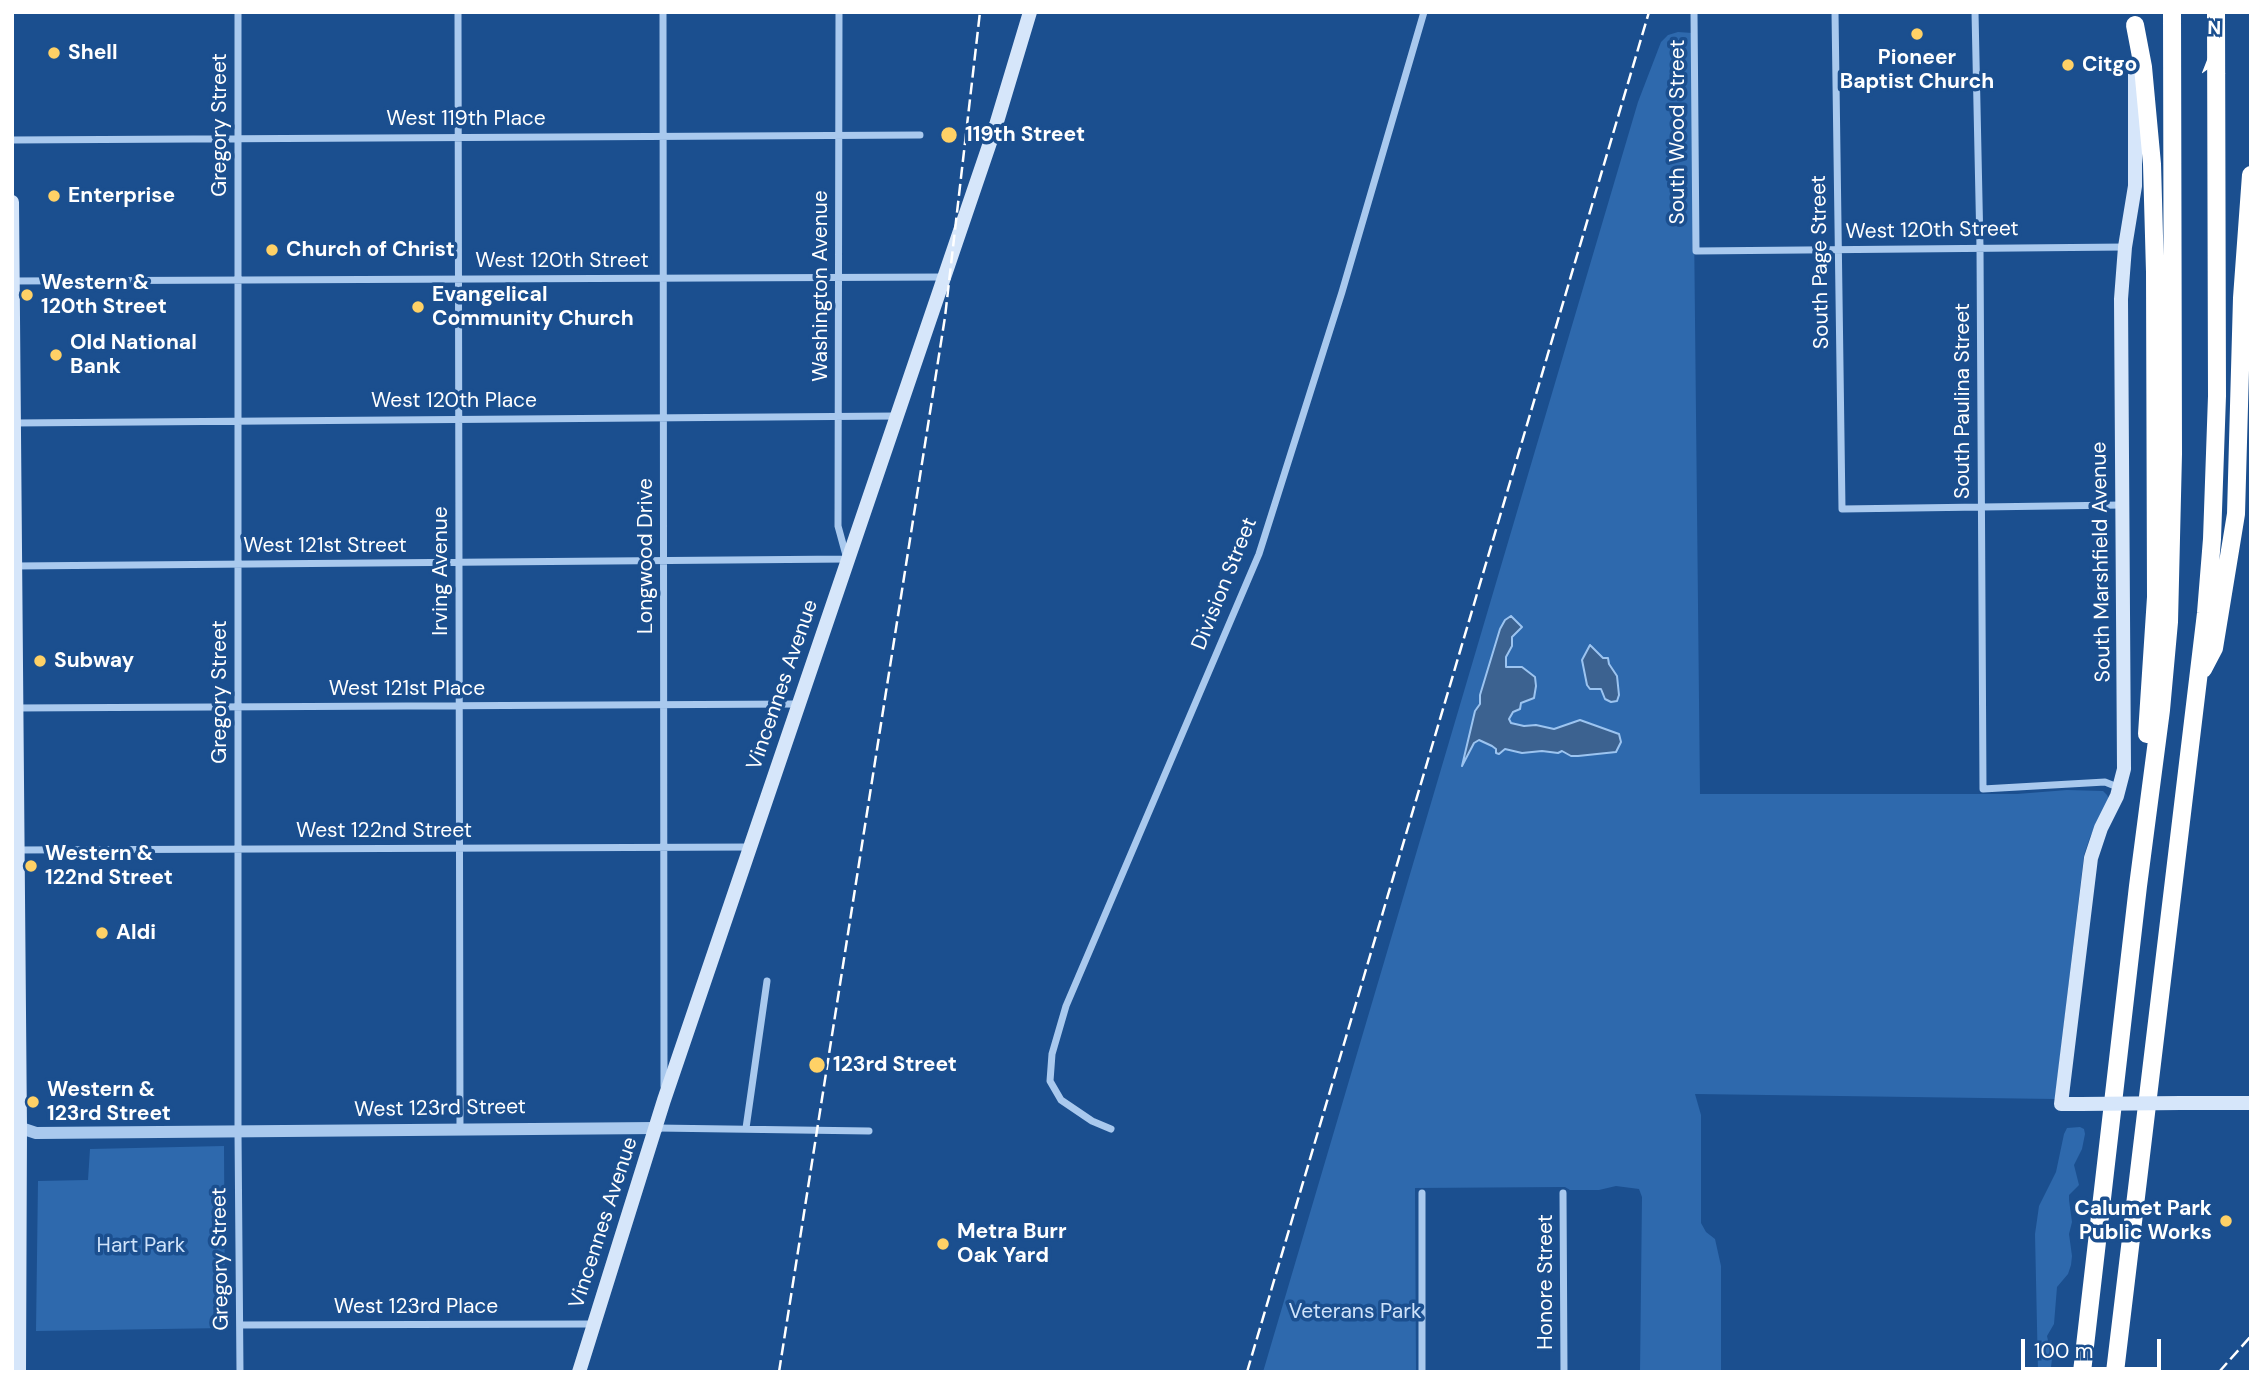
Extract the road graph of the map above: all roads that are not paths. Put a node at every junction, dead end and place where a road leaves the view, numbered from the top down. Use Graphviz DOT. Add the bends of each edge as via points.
graph roads {
  1 [pos="237,12"];
  2 [pos="458,12"];
  3 [pos="663,12"];
  4 [pos="839,12"];
  5 [pos="1030,12"];
  6 [pos="1424,12"];
  7 [pos="1694,12"];
  8 [pos="1975,12"];
  9 [pos="2172,12"];
  10 [pos="2216,12"];
  11 [pos="1834,13"];
  12 [pos="2135,19"];
  13 [pos="838,134"];
  14 [pos="664,135"];
  15 [pos="920,135"];
  16 [pos="458,137"];
  17 [pos="237,139"];
  18 [pos="12,140"];
  19 [pos="2251,175"];
  20 [pos="12,202"];
  21 [pos="1980,247"];
  22 [pos="2125,247"];
  23 [pos="1839,249"];
  24 [pos="1696,251"];
  25 [pos="12,265"];
  26 [pos="944,277"];
  27 [pos="663,278"];
  28 [pos="839,278"];
  29 [pos="458,279"];
  30 [pos="237,280"];
  31 [pos="13,281"];
  32 [pos="896,416"];
  33 [pos="838,417"];
  34 [pos="664,418"];
  35 [pos="459,419"];
  36 [pos="237,420"];
  37 [pos="13,422"];
  38 [pos="2122,505"];
  39 [pos="1982,508"];
  40 [pos="13,549"];
  41 [pos="847,559"];
  42 [pos="664,561"];
  43 [pos="459,562"];
  44 [pos="237,564"];
  45 [pos="14,566"];
  46 [pos="2198,678"];
  47 [pos="798,704"];
  48 [pos="663,705"];
  49 [pos="459,706"];
  50 [pos="16,708"];
  51 [pos="238,708"];
  52 [pos="2120,788"];
  53 [pos="15,830"];
  54 [pos="664,847"];
  55 [pos="751,847"];
  56 [pos="459,848"];
  57 [pos="238,849"];
  58 [pos="18,850"];
  59 [pos="2138,886"];
  60 [pos="768,981"];
  61 [pos="664,1100"];
  62 [pos="2251,1103"];
  63 [pos="16,1126"];
  64 [pos="656,1128"];
  65 [pos="746,1128"];
  66 [pos="1111,1129"];
  67 [pos="460,1130"];
  68 [pos="237,1132"];
  69 [pos="869,1132"];
  70 [pos="1422,1193"];
  71 [pos="1563,1193"];
  72 [pos="16,1255"];
  73 [pos="593,1324"];
  74 [pos="240,1325"];
  75 [pos="2116,1368"];
  76 [pos="19,1372"];
  77 [pos="240,1372"];
  78 [pos="579,1372"];
  79 [pos="1422,1372"];
  80 [pos="1564,1372"];
  81 [pos="2082,1372"];
  1 -- 17 [label="street, Gregory Street"];
  2 -- 16 [label="street, Irving Avenue"];
  3 -- 14 [label="street, Longwood Drive"];
  4 -- 13 [label="street, Washington Avenue"];
  5 -- 26 [label="main road, Vincennes Avenue"];
  6 -- 66 [label="street, Division Street" via="1259,554 1066,1006 1052,1054 1050,1082 1061,1100"];
  7 -- 24 [label="street, South Wood Street"];
  8 -- 21 [label="street, South Paulina Street"];
  9 -- 59 [label="highway" via="2171,580 2161,709"];
  10 -- 46 [label="highway" via="2215,469"];
  11 -- 23 [label="street, South Page Street"];
  12 -- 22 [label="main road, South Marshfield Avenue" via="2135,186"];
  12 -- 59 [label="highway" via="2152,164 2157,430 2156,597"];
  13 -- 14 [label="street, West 119th Place"];
  13 -- 15 [label="street, West 119th Place"];
  13 -- 28 [label="street, Washington Avenue"];
  14 -- 16 [label="street, West 119th Place"];
  14 -- 27 [label="street, Longwood Drive"];
  16 -- 17 [label="street, West 119th Place"];
  16 -- 29 [label="street, Irving Avenue"];
  17 -- 18 [label="street, West 119th Place"];
  17 -- 30 [label="street, Gregory Street"];
  19 -- 46 [label="highway" via="2242,298 2236,514 2214,648"];
  20 -- 25 [label="main road"];
  21 -- 22 [label="street, West 120th Street"];
  21 -- 23 [label="street, West 120th Street"];
  21 -- 39 [label="street, South Paulina Street"];
  22 -- 38 [label="main road, South Marshfield Avenue"];
  23 -- 24 [label="street, West 120th Street"];
  23 -- 39 [label="street, South Page Street" via="1842,509"];
  25 -- 31 [label="main road"];
  26 -- 28 [label="street, West 120th Street"];
  26 -- 32 [label="main road, Vincennes Avenue"];
  27 -- 28 [label="street, West 120th Street"];
  27 -- 29 [label="street, West 120th Street"];
  27 -- 34 [label="street, Longwood Drive"];
  28 -- 33 [label="street, Washington Avenue"];
  29 -- 30 [label="street, West 120th Street"];
  29 -- 35 [label="street, Irving Avenue"];
  30 -- 31 [label="street, West 120th Street"];
  30 -- 36 [label="street, Gregory Street"];
  31 -- 37 [label="main road"];
  32 -- 33 [label="street, West 120th Place"];
  32 -- 41 [label="main road, Vincennes Avenue"];
  33 -- 34 [label="street, West 120th Place"];
  33 -- 41 [label="street, Washington Avenue" via="838,526"];
  34 -- 35 [label="street, West 120th Place"];
  34 -- 42 [label="street, Longwood Drive"];
  35 -- 36 [label="street, West 120th Place"];
  35 -- 43 [label="street, Irving Avenue"];
  36 -- 37 [label="street, West 120th Place"];
  36 -- 44 [label="street, Gregory Street"];
  37 -- 40 [label="main road"];
  38 -- 39 [label="street"];
  38 -- 52 [label="main road, South Marshfield Avenue" via="2125,753"];
  39 -- 52 [label="street, South Paulina Street" via="1983,789 2105,782"];
  40 -- 45 [label="main road"];
  41 -- 42 [label="street, West 121st Street"];
  41 -- 47 [label="main road, Vincennes Avenue"];
  42 -- 43 [label="street, West 121st Street"];
  42 -- 48 [label="street, Longwood Drive"];
  43 -- 44 [label="street, West 121st Street"];
  43 -- 49 [label="street, Irving Avenue"];
  44 -- 45 [label="street, West 121st Street"];
  44 -- 51 [label="street, Gregory Street"];
  45 -- 50 [label="main road"];
  46 -- 75 [label="highway"];
  47 -- 48 [label="street, West 121st Place"];
  47 -- 55 [label="main road, Vincennes Avenue"];
  48 -- 49 [label="street, West 121st Place"];
  48 -- 54 [label="street, Longwood Drive"];
  49 -- 51 [label="street, West 121st Place"];
  49 -- 56 [label="street, Irving Avenue"];
  50 -- 51 [label="street, West 121st Place"];
  50 -- 53 [label="main road"];
  51 -- 57 [label="street, Gregory Street"];
  52 -- 62 [label="main road, South Marshfield Avenue, bridge" via="2091,858 2060,1104"];
  53 -- 58 [label="main road"];
  54 -- 55 [label="street, West 122nd Street"];
  54 -- 56 [label="street, West 122nd Street"];
  54 -- 61 [label="street, Longwood Drive"];
  55 -- 61 [label="main road, Vincennes Avenue"];
  56 -- 57 [label="street, West 122nd Street"];
  56 -- 67 [label="street, Irving Avenue"];
  57 -- 58 [label="street, West 122nd Street"];
  57 -- 68 [label="street, Gregory Street"];
  58 -- 63 [label="main road"];
  59 -- 81 [label="highway"];
  60 -- 65 [label="street"];
  61 -- 64 [label="main road, Vincennes Avenue"];
  63 -- 68 [label="street, West 123rd Street" via="36,1133"];
  63 -- 72 [label="main road"];
  64 -- 65 [label="street, West 123rd Street"];
  64 -- 67 [label="street, West 123rd Street"];
  64 -- 73 [label="main road, Vincennes Avenue"];
  65 -- 69 [label="street, West 123rd Street"];
  67 -- 68 [label="street, West 123rd Street"];
  68 -- 74 [label="street, Gregory Street"];
  70 -- 79 [label="street"];
  71 -- 80 [label="street, Honore Street"];
  72 -- 76 [label="main road"];
  73 -- 74 [label="street, West 123rd Place"];
  73 -- 78 [label="main road, Vincennes Avenue"];
  74 -- 77 [label="street, Gregory Street"];
}
